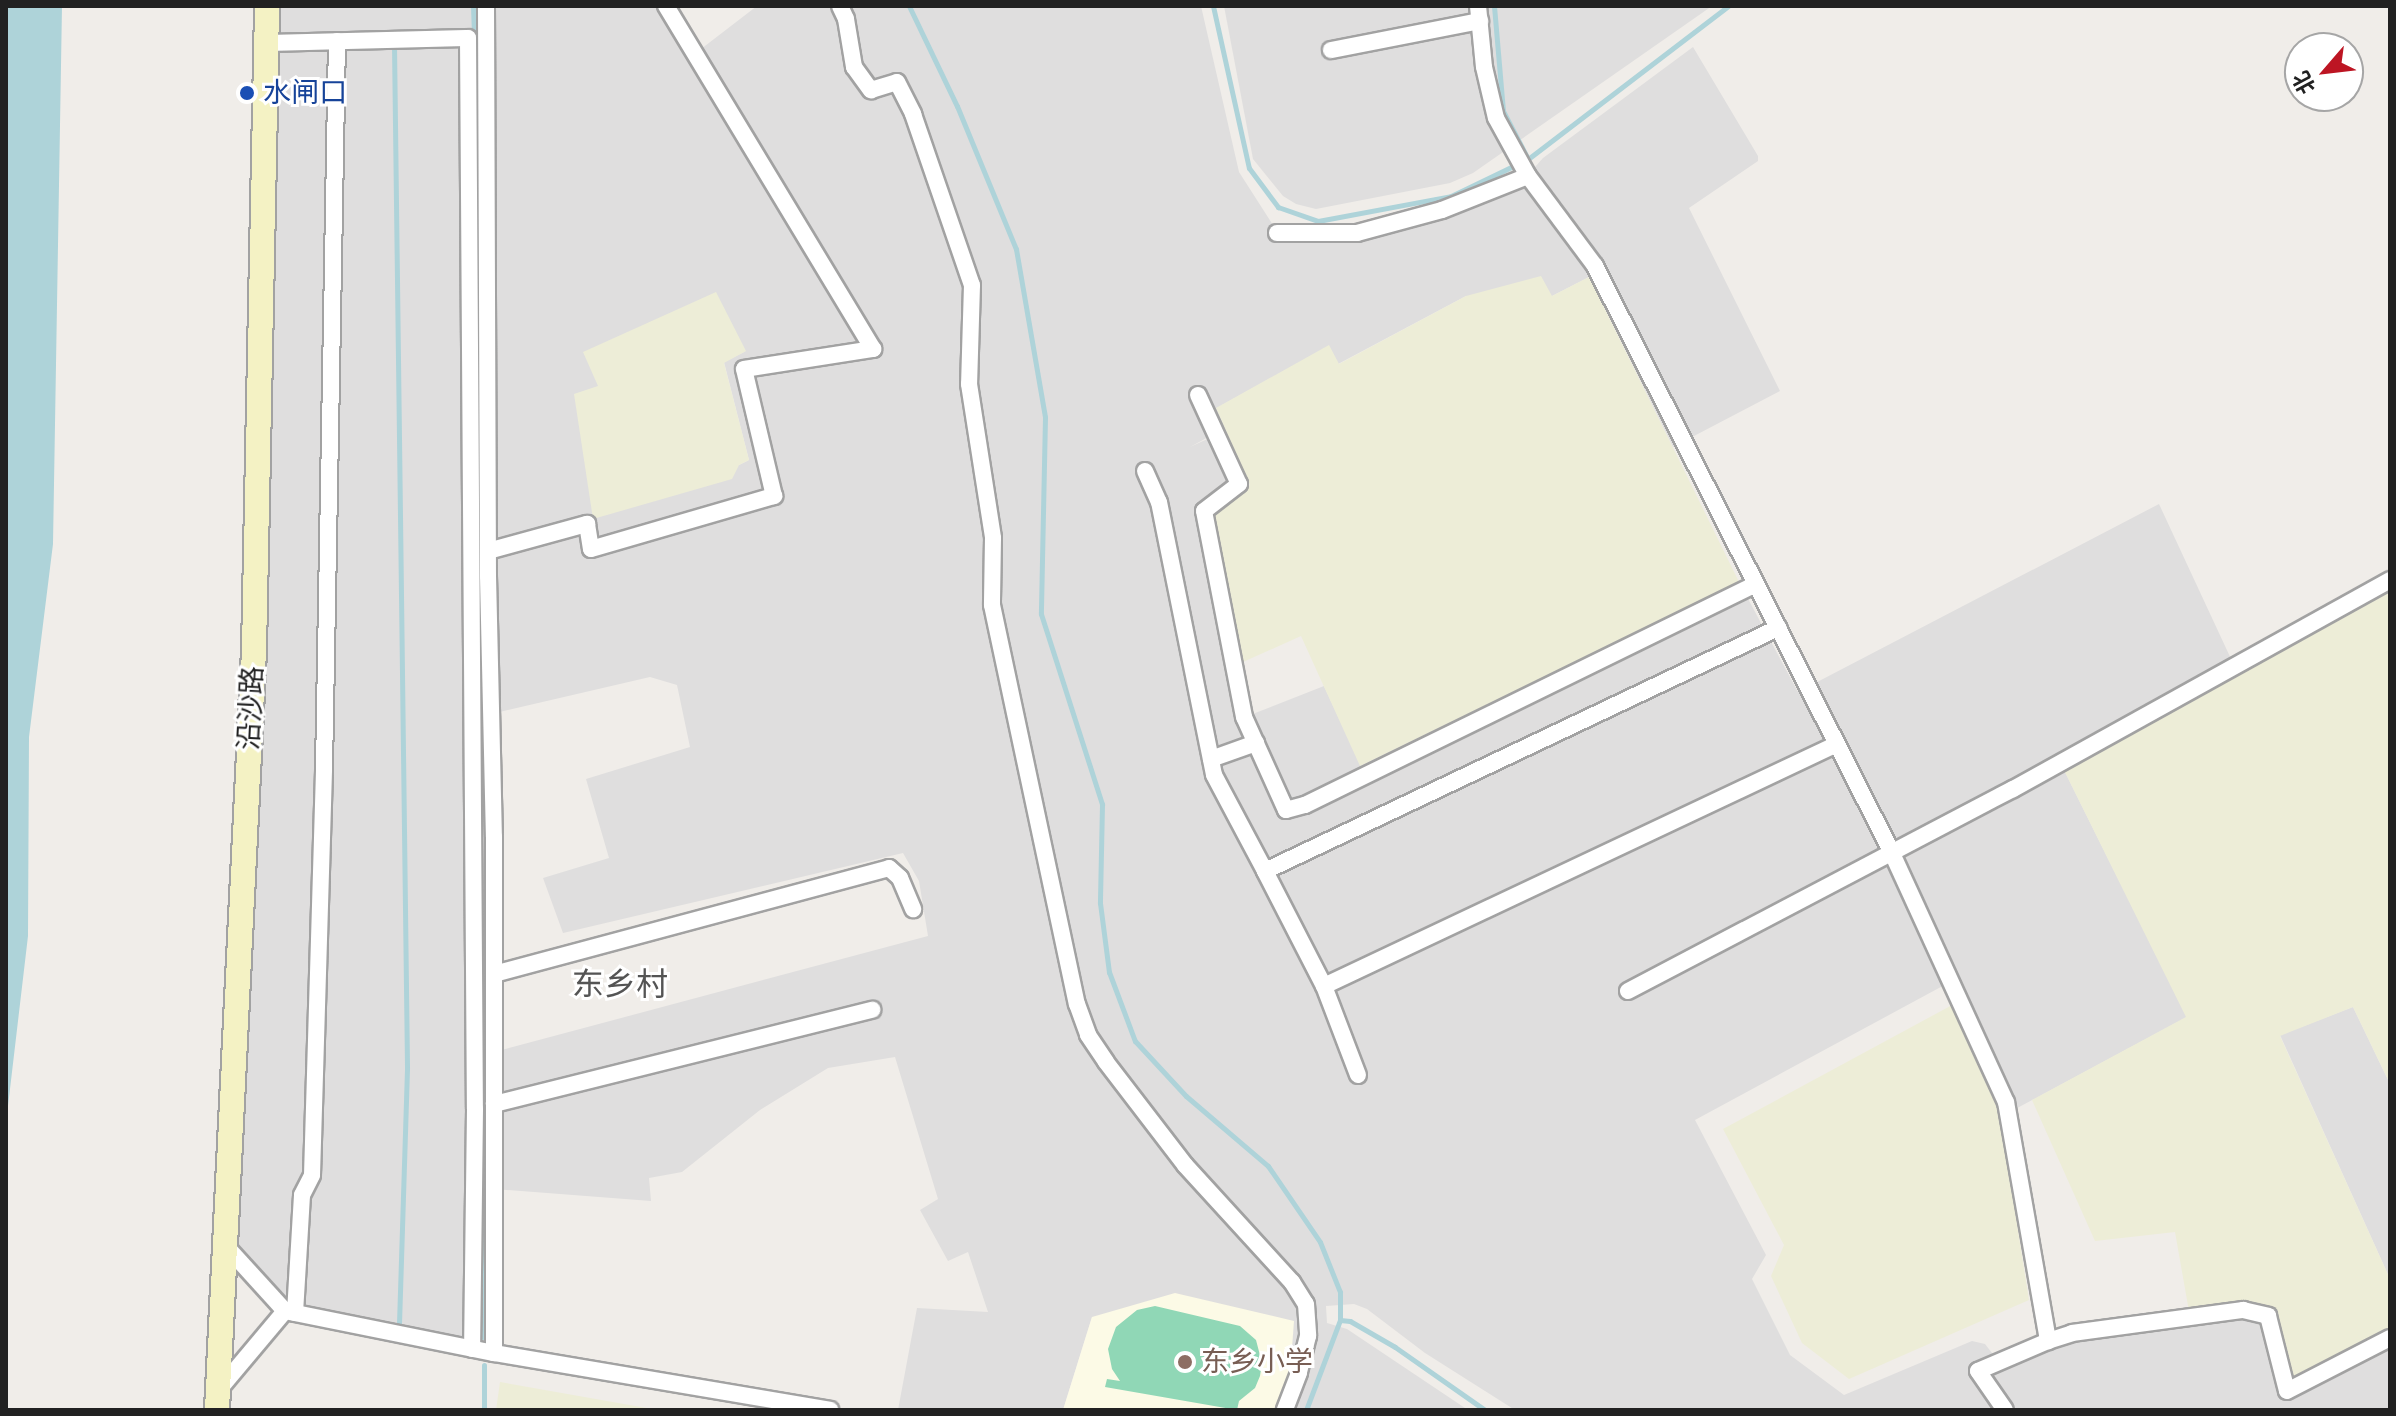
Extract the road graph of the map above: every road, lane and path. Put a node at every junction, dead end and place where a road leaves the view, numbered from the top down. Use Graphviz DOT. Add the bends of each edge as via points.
graph roads {
  1 [pos="267,6"];
  2 [pos="486,6"];
  3 [pos="666,6"];
  4 [pos="840,6"];
  5 [pos="1479,14"];
  6 [pos="337,41"];
  7 [pos="266,43"];
  8 [pos="1331,50"];
  9 [pos="1528,176"];
  10 [pos="1277,233"];
  11 [pos="1198,395"];
  12 [pos="1145,471"];
  13 [pos="488,551"];
  14 [pos="2390,580"];
  15 [pos="1756,584"];
  16 [pos="1778,628"];
  17 [pos="1256,743"];
  18 [pos="1837,744"];
  19 [pos="1211,759"];
  20 [pos="1891,851"];
  21 [pos="1265,871"];
  22 [pos="913,909"];
  23 [pos="494,974"];
  24 [pos="1324,986"];
  25 [pos="1628,991"];
  26 [pos="872,1010"];
  27 [pos="1358,1075"];
  28 [pos="494,1104"];
  29 [pos="225,1245"];
  30 [pos="290,1312"];
  31 [pos="2390,1338"];
  32 [pos="2048,1341"];
  33 [pos="472,1349"];
  34 [pos="494,1353"];
  35 [pos="217,1401"];
  36 [pos="830,1410"];
  37 [pos="1285,1410"];
  38 [pos="2005,1410"];
  1 -- 7 [label="street, 沿沙路"];
  2 -- 13 [label="street"];
  3 -- 13 [label="street" via="873,349 744,369 774,496 591,549 587,524"];
  4 -- 37 [label="street" via="854,67 871,90 897,82 913,114 972,285 969,384 993,538 992,605 1077,1004 1088,1035 1106,1062 1185,1165 1306,1304 1308,1336"];
  5 -- 8 [label="street"];
  5 -- 9 [label="street" via="1496,118"];
  6 -- 7 [label="street"];
  6 -- 30 [label="street" via="312,1175 302,1195"];
  6 -- 33 [label="street" via="468,38"];
  7 -- 29 [label="street, 沿沙路" via="254,650"];
  9 -- 10 [label="street" via="1442,210 1357,233"];
  9 -- 15 [label="street" via="1595,266"];
  11 -- 17 [label="street" via="1239,484 1204,511 1244,717"];
  12 -- 19 [label="street" via="1159,502"];
  13 -- 23 [label="street"];
  14 -- 20 [label="street"];
  15 -- 16 [label="street"];
  15 -- 17 [label="street" via="1305,805 1286,810"];
  16 -- 18 [label="street"];
  16 -- 21 [label="street"];
  17 -- 19 [label="street"];
  18 -- 20 [label="street"];
  18 -- 24 [label="street"];
  19 -- 21 [label="street" via="1214,775"];
  20 -- 25 [label="street"];
  20 -- 32 [label="street" via="2006,1102"];
  21 -- 24 [label="street"];
  22 -- 23 [label="street" via="900,878 889,868"];
  23 -- 28 [label="street"];
  24 -- 27 [label="street"];
  26 -- 28 [label="street"];
  28 -- 34 [label="street"];
  29 -- 30 [label="street"];
  29 -- 35 [label="street, 沿沙路"];
  30 -- 33 [label="street"];
  30 -- 35 [label="street"];
  31 -- 32 [label="street" via="2287,1391 2268,1316 2243,1310 2072,1333"];
  32 -- 38 [label="street" via="1978,1371"];
  33 -- 34 [label="street"];
  34 -- 36 [label="street"];
}
